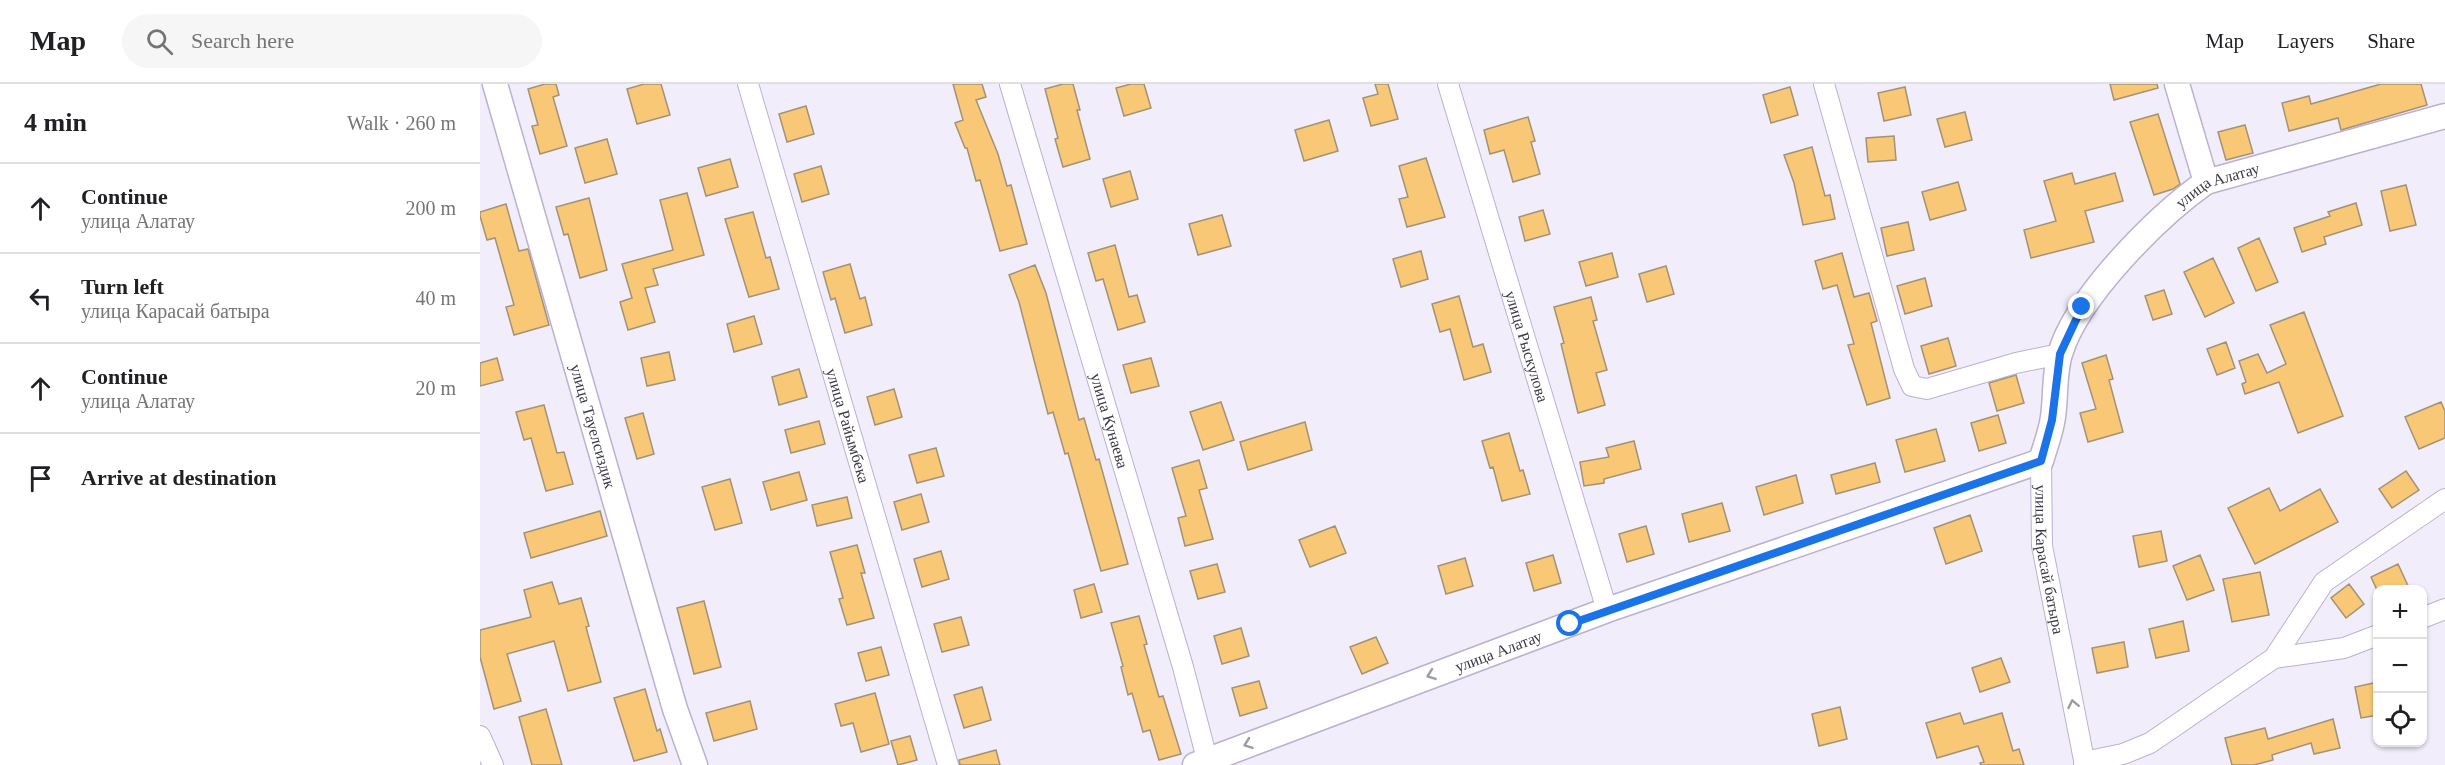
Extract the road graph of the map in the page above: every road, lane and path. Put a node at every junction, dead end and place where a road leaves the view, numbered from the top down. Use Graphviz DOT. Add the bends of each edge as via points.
graph roads {
  1 [pos="495,84"];
  2 [pos="748,84"];
  3 [pos="1010,84"];
  4 [pos="1448,84"];
  5 [pos="1824,84"];
  6 [pos="2177,84"];
  7 [pos="2445,116"];
  8 [pos="2206,182"];
  9 [pos="2060,354"];
  10 [pos="2041,461"];
  11 [pos="2445,499"];
  12 [pos="2445,609"];
  13 [pos="1606,610"];
  14 [pos="2427,616"];
  15 [pos="2373,637"];
  16 [pos="2274,658"];
  17 [pos="480,736"];
  18 [pos="1201,762"];
  19 [pos="2085,763"];
  20 [pos="493,765"];
  21 [pos="695,765"];
  22 [pos="948,765"];
  1 -- 21 [label="street, улица Тауелсиздик" via="675,710"];
  2 -- 22 [label="street, улица Райымбека"];
  3 -- 18 [label="street, улица Кунаева" via="1180,656"];
  4 -- 13 [label="street, улица Рыскулова"];
  5 -- 9 [label="street" via="1912,386 1927,389"];
  6 -- 8 [label="street"];
  7 -- 8 [label="street, улица Алатау"];
  8 -- 9 [label="street, улица Алатау" via="2146,233 2082,307"];
  9 -- 10 [label="street, улица Карасай батыра" via="2052,420"];
  10 -- 13 [label="street, улица Алатау"];
  19 -- 10 [label="street, улица Карасай батыра, one-way" via="2042,546"];
  11 -- 16 [label="street" via="2324,582"];
  12 -- 14 [label="street"];
  13 -- 18 [label="street, улица Алатау, one-way"];
  15 -- 16 [label="street, улица Карасай батыра" via="2344,648"];
  16 -- 19 [label="street, улица Карасай батыра" via="2150,743"];
  17 -- 20 [label="street"];
}
